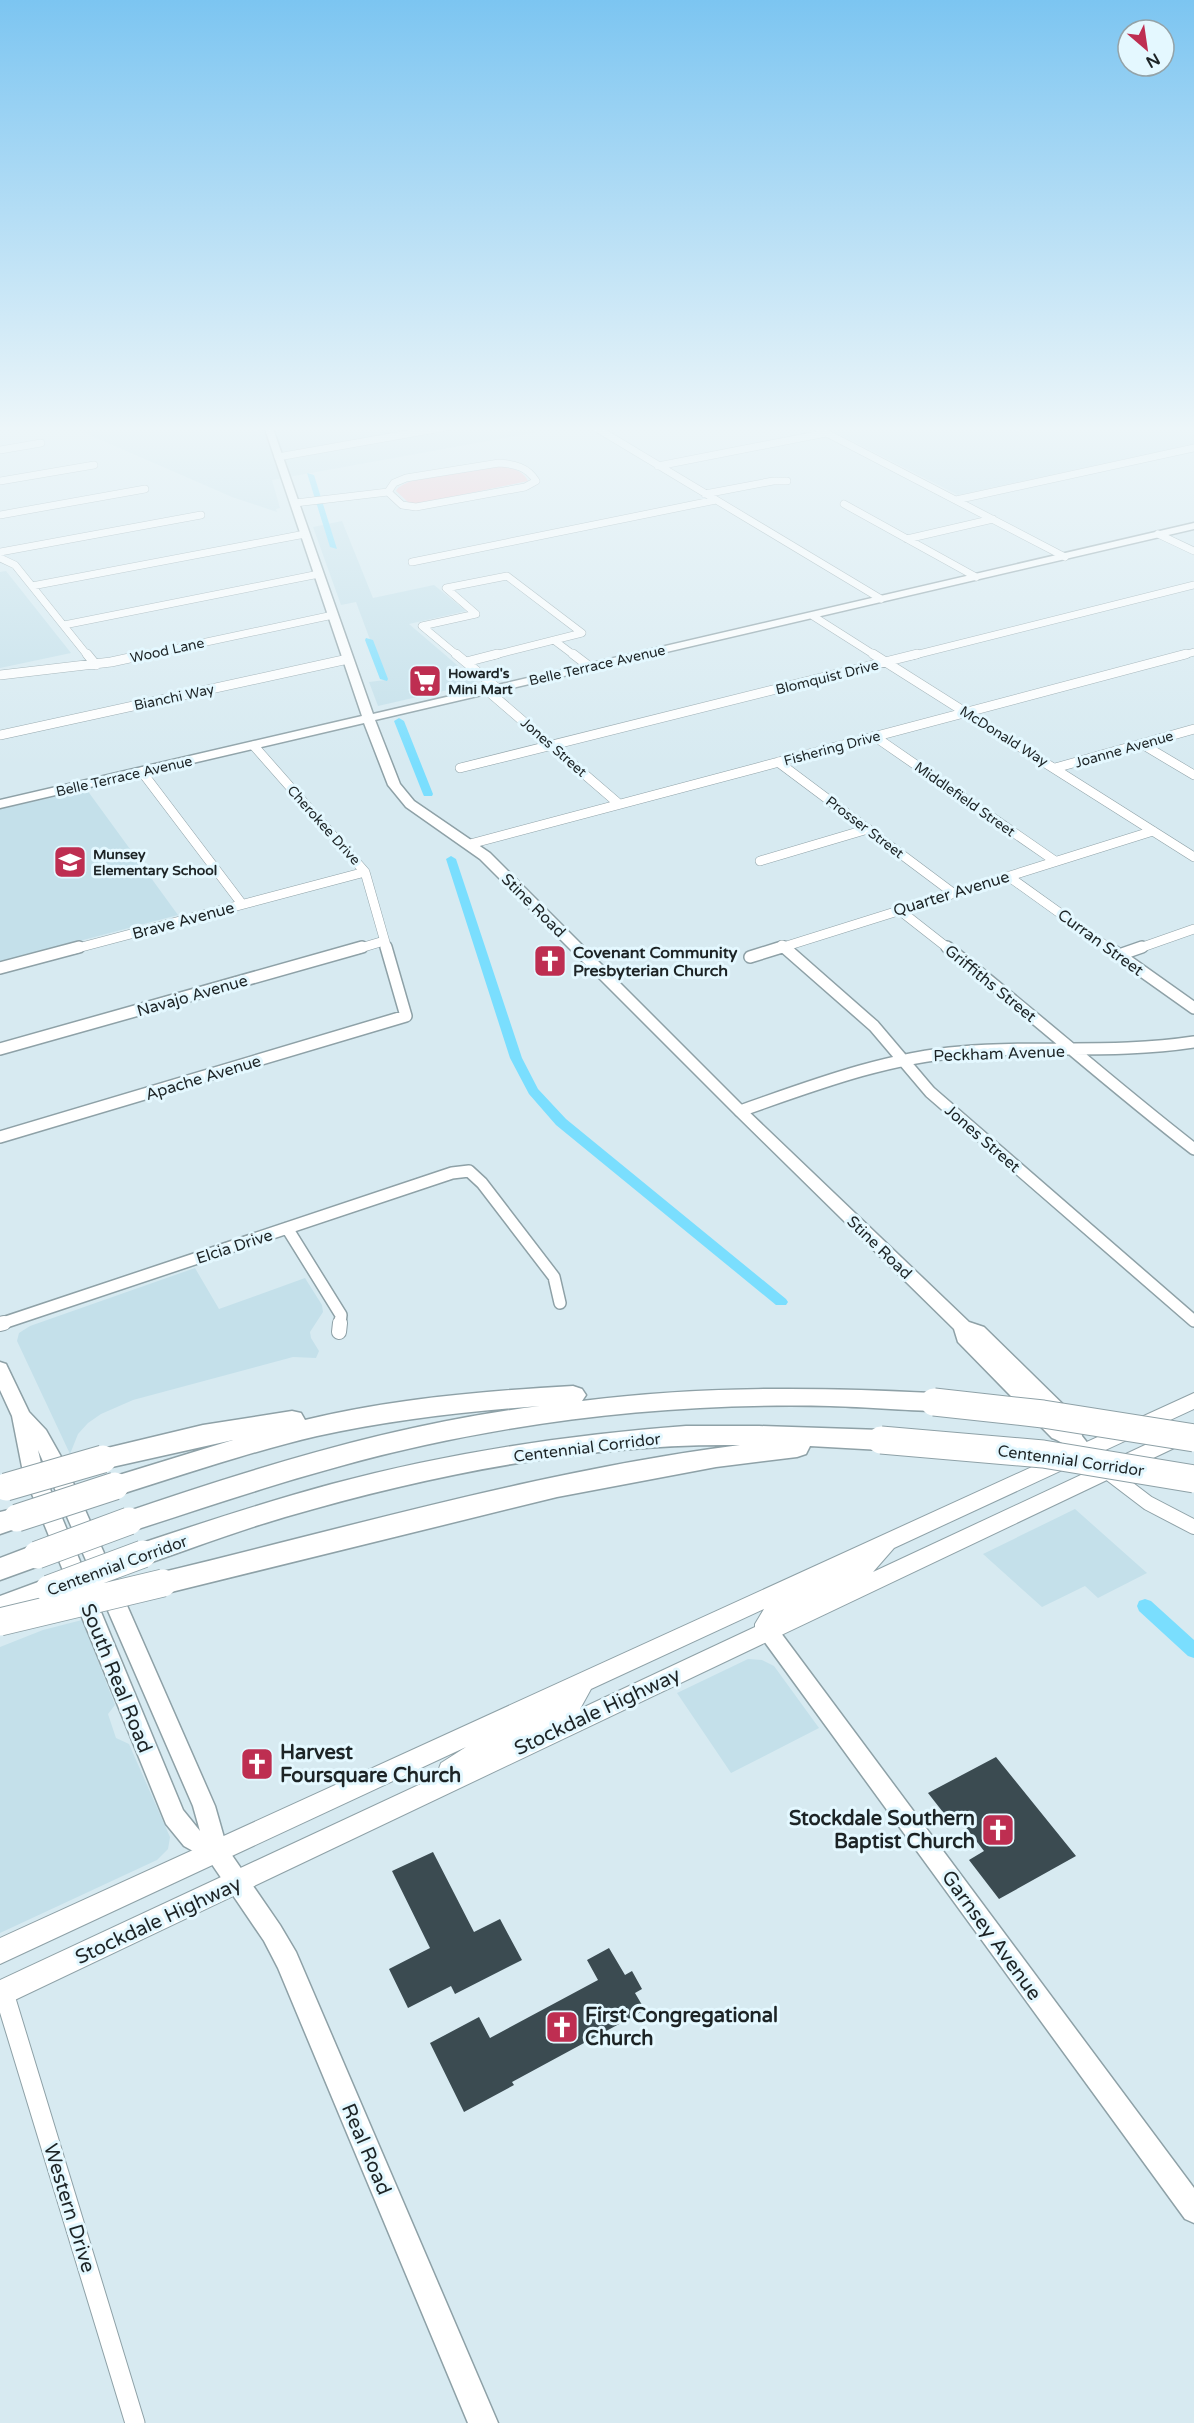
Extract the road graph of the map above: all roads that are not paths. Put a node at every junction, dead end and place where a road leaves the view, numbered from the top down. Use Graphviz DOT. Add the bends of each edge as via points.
graph roads {
  1 [pos="70,539"];
  2 [pos="278,539"];
  3 [pos="307,539"];
  4 [pos="524,539"];
  5 [pos="781,539"];
  6 [pos="907,539"];
  7 [pos="1031,539"];
  8 [pos="1137,539"];
  9 [pos="1169,539"];
  10 [pos="1194,551"];
  11 [pos="0,552"];
  12 [pos="1065,557"];
  13 [pos="0,558"];
  14 [pos="412,562"];
  15 [pos="319,574"];
  16 [pos="975,577"];
  17 [pos="1194,585"];
  18 [pos="32,586"];
  19 [pos="881,599"];
  20 [pos="333,615"];
  21 [pos="813,616"];
  22 [pos="64,625"];
  23 [pos="555,641"];
  24 [pos="1194,652"];
  25 [pos="348,659"];
  26 [pos="466,662"];
  27 [pos="887,662"];
  28 [pos="96,664"];
  29 [pos="590,667"];
  30 [pos="0,675"];
  31 [pos="493,689"];
  32 [pos="966,712"];
  33 [pos="369,719"];
  34 [pos="1194,729"];
  35 [pos="0,735"];
  36 [pos="874,736"];
  37 [pos="1142,744"];
  38 [pos="551,745"];
  39 [pos="254,746"];
  40 [pos="778,762"];
  41 [pos="460,768"];
  42 [pos="1054,768"];
  43 [pos="142,772"];
  44 [pos="1194,775"];
  45 [pos="0,804"];
  46 [pos="619,804"];
  47 [pos="868,830"];
  48 [pos="1153,831"];
  49 [pos="470,843"];
  50 [pos="1194,857"];
  51 [pos="760,861"];
  52 [pos="1055,861"];
  53 [pos="365,872"];
  54 [pos="1008,876"];
  55 [pos="953,892"];
  56 [pos="242,904"];
  57 [pos="898,909"];
  58 [pos="1194,929"];
  59 [pos="384,941"];
  60 [pos="782,945"];
  61 [pos="1119,955"];
  62 [pos="750,957"];
  63 [pos="0,968"];
  64 [pos="1194,1008"];
  65 [pos="406,1016"];
  66 [pos="1194,1042"];
  67 [pos="0,1049"];
  68 [pos="1074,1051"];
  69 [pos="902,1060"];
  70 [pos="740,1111"];
  71 [pos="0,1137"];
  72 [pos="1194,1149"];
  73 [pos="287,1228"];
  74 [pos="560,1303"];
  75 [pos="1194,1321"];
  76 [pos="0,1324"];
  77 [pos="339,1332"];
  78 [pos="0,1369"];
  79 [pos="775,1395"];
  80 [pos="1194,1400"];
  81 [pos="449,1406"];
  82 [pos="21,1416"];
  83 [pos="1194,1430"];
  84 [pos="1194,1438"];
  85 [pos="873,1440"];
  86 [pos="1079,1444"];
  87 [pos="1106,1472"];
  88 [pos="1194,1479"];
  89 [pos="3,1488"];
  90 [pos="9,1520"];
  91 [pos="1194,1527"];
  92 [pos="893,1539"];
  93 [pos="0,1569"];
  94 [pos="0,1608"];
  95 [pos="0,1622"];
  96 [pos="768,1631"];
  97 [pos="580,1684"];
  98 [pos="418,1796"];
  99 [pos="217,1852"];
  100 [pos="237,1882"];
  101 [pos="0,1951"];
  102 [pos="2,1994"];
  103 [pos="1194,2210"];
  104 [pos="135,2423"];
  105 [pos="483,2423"];
  1 -- 11 [label="street"];
  2 -- 18 [label="street"];
  3 -- 15 [label="street, Stine Road"];
  4 -- 14 [label="street"];
  5 -- 19 [label="street"];
  6 -- 16 [label="street"];
  7 -- 12 [label="street"];
  8 -- 12 [label="street, Belle Terrace Avenue"];
  9 -- 10 [label="street"];
  12 -- 16 [label="street, Belle Terrace Avenue"];
  13 -- 18 [label="street" via="15,565"];
  15 -- 20 [label="street, Stine Road"];
  15 -- 22 [label="street"];
  16 -- 19 [label="street, Belle Terrace Avenue"];
  17 -- 27 [label="street, Blomquist Drive"];
  18 -- 22 [label="street"];
  19 -- 21 [label="street, Belle Terrace Avenue"];
  20 -- 25 [label="street, Stine Road"];
  20 -- 28 [label="street, Wood Lane"];
  21 -- 27 [label="street, McDonald Way"];
  21 -- 29 [label="street, Belle Terrace Avenue"];
  22 -- 28 [label="street"];
  23 -- 26 [label="street"];
  23 -- 26 [label="street, Jones Street" via="582,633 507,576 447,588 476,614 423,626"];
  23 -- 29 [label="street"];
  24 -- 32 [label="street, Fishering Drive"];
  25 -- 33 [label="street, Stine Road"];
  25 -- 35 [label="street, Bianchi Way"];
  26 -- 31 [label="street, Jones Street"];
  27 -- 32 [label="street, McDonald Way"];
  27 -- 38 [label="street, Blomquist Drive"];
  28 -- 30 [label="street, Wood Lane"];
  29 -- 31 [label="street, Belle Terrace Avenue"];
  31 -- 33 [label="street, Belle Terrace Avenue"];
  31 -- 38 [label="street, Jones Street"];
  32 -- 36 [label="street, Fishering Drive"];
  32 -- 42 [label="street, McDonald Way"];
  33 -- 39 [label="street, Belle Terrace Avenue"];
  33 -- 49 [label="street, Stine Road" via="400,794"];
  34 -- 37 [label="street, Joanne Avenue"];
  36 -- 40 [label="street, Fishering Drive"];
  36 -- 52 [label="street, Middlefield Street"];
  37 -- 42 [label="street, Joanne Avenue"];
  37 -- 44 [label="street"];
  38 -- 41 [label="street, Blomquist Drive"];
  38 -- 46 [label="street, Jones Street"];
  39 -- 43 [label="street, Belle Terrace Avenue"];
  39 -- 53 [label="street, Cherokee Drive"];
  40 -- 46 [label="street, Fishering Drive"];
  40 -- 47 [label="street, Prosser Street"];
  42 -- 48 [label="street, McDonald Way"];
  43 -- 45 [label="street, Belle Terrace Avenue"];
  43 -- 56 [label="street"];
  46 -- 49 [label="street, Fishering Drive"];
  47 -- 51 [label="street"];
  47 -- 55 [label="street, Prosser Street"];
  48 -- 50 [label="street, McDonald Way"];
  48 -- 52 [label="street, Quarter Avenue"];
  49 -- 70 [label="street, Stine Road"];
  52 -- 54 [label="street, Quarter Avenue"];
  53 -- 56 [label="street, Brave Avenue"];
  53 -- 59 [label="street, Cherokee Drive"];
  54 -- 55 [label="street, Quarter Avenue"];
  54 -- 61 [label="street, Curran Street"];
  55 -- 57 [label="street, Quarter Avenue"];
  56 -- 63 [label="street, Brave Avenue"];
  57 -- 60 [label="street, Quarter Avenue"];
  57 -- 68 [label="street, Griffiths Street"];
  58 -- 61 [label="street"];
  59 -- 65 [label="street, Cherokee Drive"];
  59 -- 67 [label="street, Navajo Avenue"];
  60 -- 62 [label="street, Quarter Avenue"];
  60 -- 69 [label="street, Jones Street" via="867,1019"];
  61 -- 64 [label="street, Curran Street"];
  65 -- 71 [label="street, Apache Avenue"];
  66 -- 68 [label="street, Peckham Avenue" via="1146,1049"];
  68 -- 69 [label="street, Peckham Avenue" via="961,1052"];
  68 -- 72 [label="street, Griffiths Street"];
  69 -- 70 [label="street, Peckham Avenue"];
  69 -- 75 [label="street, Jones Street" via="930,1092"];
  70 -- 86 [label="street, Stine Road" via="963,1327 964,1338 1059,1433"];
  73 -- 74 [label="street, Elcia Drive" via="452,1173 469,1171 554,1277"];
  73 -- 76 [label="street, Elcia Drive"];
  73 -- 77 [label="street" via="341,1315"];
  78 -- 82 [label="street, South Real Road"];
  79 -- 81 [label="highway" via="612,1394"];
  79 -- 84 [label="highway, bridge" via="934,1402"];
  79 -- 93 [label="highway, bridge" via="601,1405 450,1430 282,1470"];
  80 -- 86 [label="main road, Stockdale Highway"];
  81 -- 89 [label="highway, bridge" via="367,1411 203,1435"];
  81 -- 90 [label="highway, bridge" via="365,1417 277,1436"];
  82 -- 99 [label="street, South Real Road" via="39,1435 54,1462 204,1806"];
  82 -- 99 [label="street, South Real Road" via="33,1472 174,1817 192,1839"];
  83 -- 87 [label="main road, Stockdale Highway"];
  85 -- 88 [label="highway, Centennial Corridor, bridge" via="1043,1454"];
  85 -- 94 [label="highway, Centennial Corridor, bridge" via="782,1435 633,1440 429,1471 283,1507"];
  85 -- 95 [label="highway, bridge" via="685,1461 611,1474"];
  86 -- 87 [label="street, Stine Road"];
  86 -- 92 [label="main road, Stockdale Highway"];
  87 -- 91 [label="street" via="1138,1499"];
  87 -- 96 [label="main road, Stockdale Highway"];
  92 -- 96 [label="main road" via="863,1568 773,1614 766,1624"];
  92 -- 97 [label="main road, Stockdale Highway"];
  96 -- 98 [label="main road, Stockdale Highway"];
  96 -- 103 [label="street, Garnsey Avenue"];
  97 -- 98 [label="main road" via="570,1704 491,1744"];
  97 -- 99 [label="main road, Stockdale Highway"];
  98 -- 100 [label="main road, Stockdale Highway"];
  99 -- 100 [label="street, South Real Road"];
  99 -- 101 [label="main road, Stockdale Highway"];
  100 -- 102 [label="main road, Stockdale Highway"];
  100 -- 105 [label="street, Real Road" via="287,1960"];
  102 -- 104 [label="street, Western Drive"];
}
